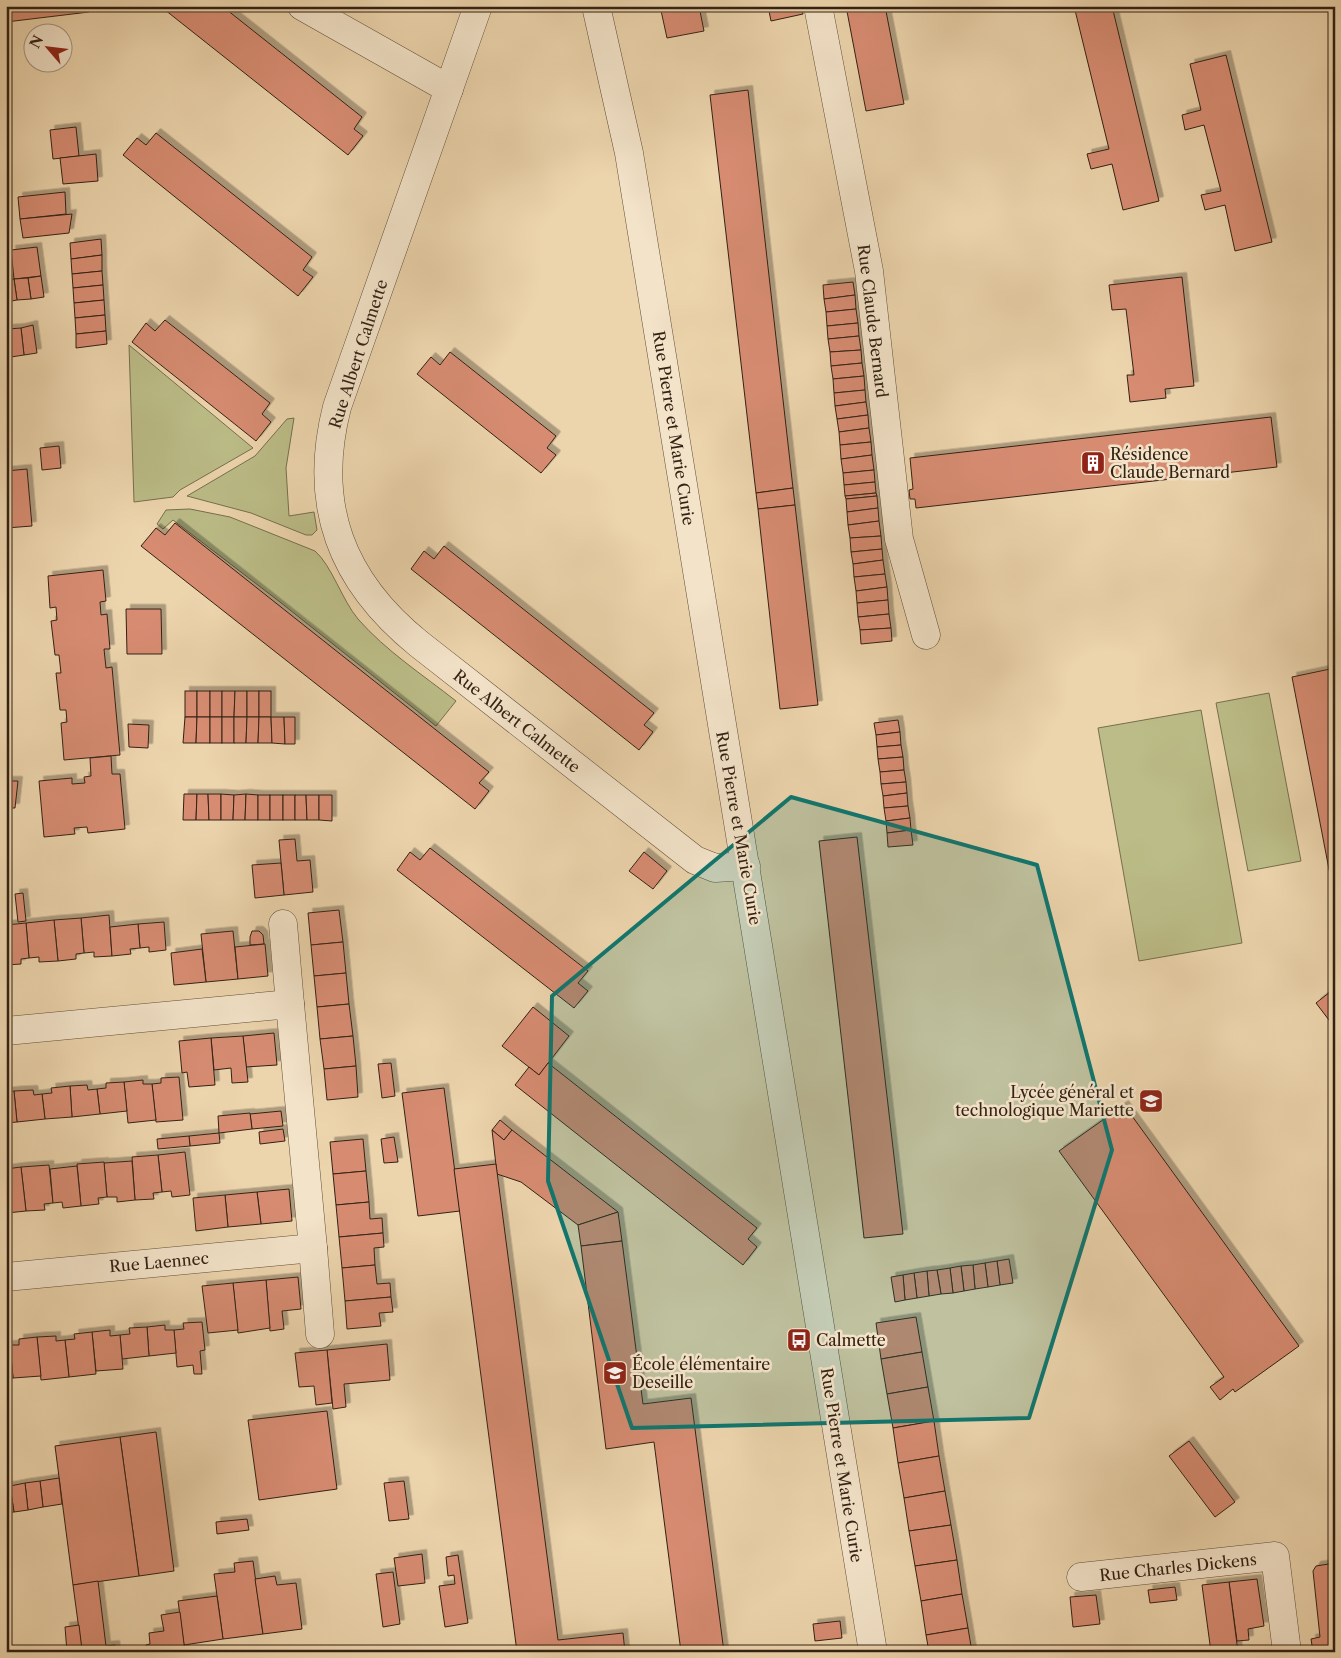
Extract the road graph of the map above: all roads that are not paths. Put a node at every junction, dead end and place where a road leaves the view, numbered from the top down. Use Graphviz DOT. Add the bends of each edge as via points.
graph roads {
  1 [pos="302,6"];
  2 [pos="478,6"];
  3 [pos="596,6"];
  4 [pos="818,6"];
  5 [pos="449,90"];
  6 [pos="926,635"];
  7 [pos="746,866"];
  8 [pos="283,924"];
  9 [pos="290,1004"];
  10 [pos="6,1032"];
  11 [pos="313,1248"];
  12 [pos="6,1277"];
  13 [pos="320,1334"];
  14 [pos="1081,1577"];
  15 [pos="873,1652"];
  16 [pos="1287,1652"];
  1 -- 5 [label="street"];
  2 -- 5 [label="street, Rue Albert Calmette"];
  3 -- 7 [label="street, Rue Pierre et Marie Curie" via="629,152"];
  4 -- 6 [label="street, Rue Claude Bernard" via="869,271 899,539"];
  5 -- 7 [label="street, Rue Albert Calmette" via="334,420 328,483 332,519 338,537 353,570 374,601 419,644 695,860 715,868"];
  7 -- 15 [label="street, Rue Pierre et Marie Curie"];
  8 -- 9 [label="street"];
  9 -- 10 [label="street"];
  9 -- 11 [label="street"];
  11 -- 12 [label="street, Rue Laennec"];
  11 -- 13 [label="street"];
  14 -- 16 [label="street, Rue Charles Dickens" via="1275,1556"];
}
